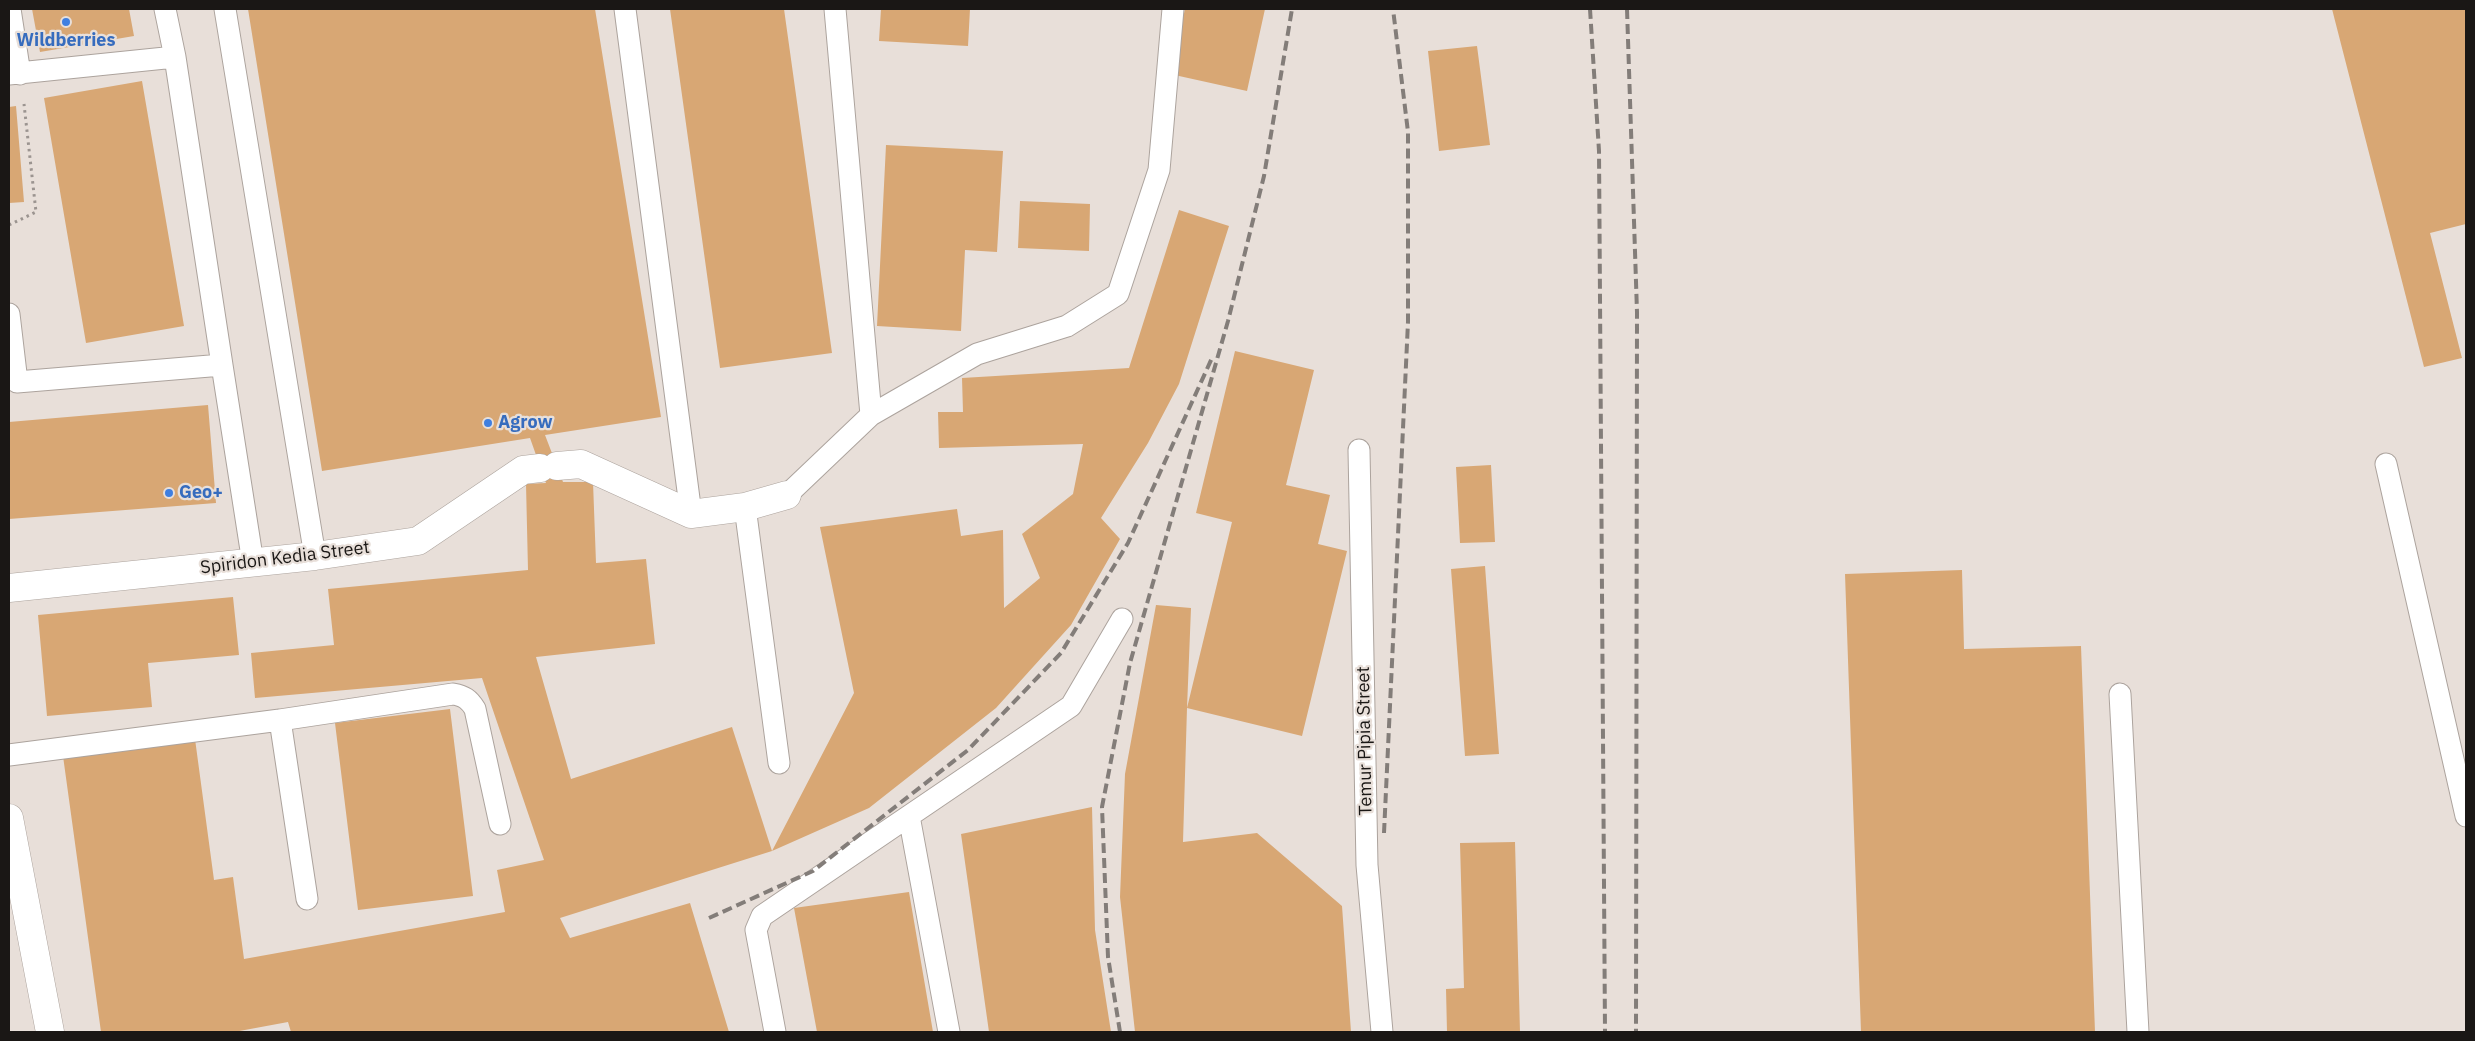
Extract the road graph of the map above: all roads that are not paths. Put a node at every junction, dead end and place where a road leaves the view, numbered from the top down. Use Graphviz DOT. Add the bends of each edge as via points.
graph roads {
  1 [pos="10,9"];
  2 [pos="165,9"];
  3 [pos="225,9"];
  4 [pos="625,9"];
  5 [pos="835,9"];
  6 [pos="1173,9"];
  7 [pos="175,57"];
  8 [pos="15,74"];
  9 [pos="9,314"];
  10 [pos="222,366"];
  11 [pos="13,383"];
  12 [pos="871,415"];
  13 [pos="1359,450"];
  14 [pos="2386,464"];
  15 [pos="787,495"];
  16 [pos="744,507"];
  17 [pos="690,514"];
  18 [pos="315,556"];
  19 [pos="253,563"];
  20 [pos="9,588"];
  21 [pos="1122,619"];
  22 [pos="2120,694"];
  23 [pos="280,720"];
  24 [pos="9,755"];
  25 [pos="780,763"];
  26 [pos="909,816"];
  27 [pos="2466,816"];
  28 [pos="9,818"];
  29 [pos="500,824"];
  30 [pos="307,899"];
  31 [pos="50,1032"];
  32 [pos="775,1032"];
  33 [pos="949,1032"];
  34 [pos="1382,1032"];
  35 [pos="2138,1032"];
  1 -- 8 [label="lane"];
  2 -- 7 [label="lane"];
  3 -- 18 [label="lane"];
  4 -- 17 [label="lane"];
  5 -- 12 [label="lane"];
  6 -- 12 [label="lane" via="1160,170 1118,294 1067,326 977,354"];
  7 -- 8 [label="lane"];
  7 -- 10 [label="lane"];
  9 -- 11 [label="lane"];
  10 -- 11 [label="lane"];
  10 -- 19 [label="lane"];
  12 -- 15 [label="lane"];
  13 -- 34 [label="lane, Temur Pipia Street" via="1367,865"];
  14 -- 27 [label="lane"];
  15 -- 16 [label="street"];
  16 -- 17 [label="street"];
  16 -- 25 [label="lane"];
  17 -- 18 [label="street, Spiridon Kedia Street" via="581,464 548,467 523,470 418,541"];
  18 -- 19 [label="street, Spiridon Kedia Street"];
  19 -- 20 [label="street, Spiridon Kedia Street"];
  21 -- 26 [label="lane" via="1071,706"];
  22 -- 35 [label="lane"];
  23 -- 24 [label="lane"];
  23 -- 29 [label="lane" via="453,694 462,696 475,709"];
  23 -- 30 [label="lane"];
  26 -- 32 [label="lane" via="762,916 756,930"];
  26 -- 33 [label="lane"];
  28 -- 31 [label="street"];
}
